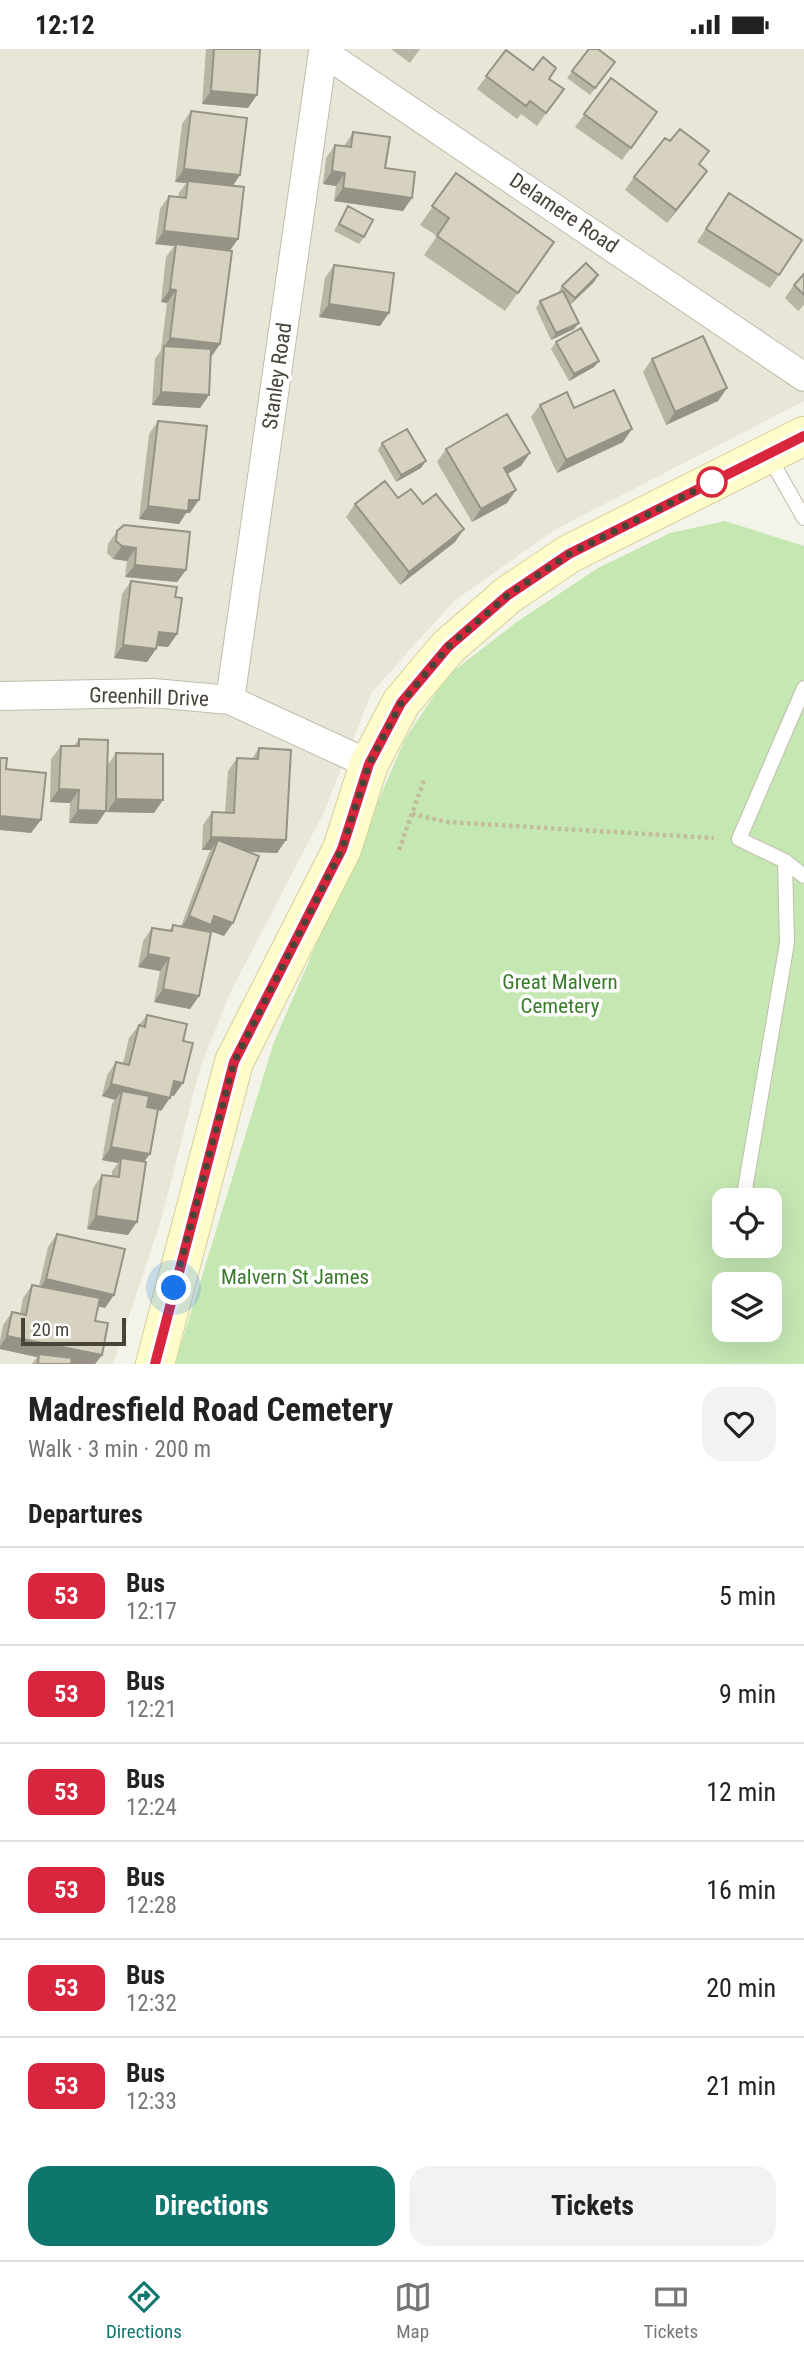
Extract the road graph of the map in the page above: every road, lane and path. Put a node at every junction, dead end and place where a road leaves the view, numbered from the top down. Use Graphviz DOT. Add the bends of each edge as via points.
graph roads {
  1 [pos="323,52"];
  2 [pos="804,377"];
  3 [pos="804,436"];
  4 [pos="768,454"];
  5 [pos="804,518"];
  6 [pos="804,688"];
  7 [pos="0,696"];
  8 [pos="230,700"];
  9 [pos="369,764"];
  10 [pos="424,780"];
  11 [pos="412,814"];
  12 [pos="739,839"];
  13 [pos="400,850"];
  14 [pos="785,861"];
  15 [pos="804,876"];
  16 [pos="745,1188"];
  17 [pos="155,1364"];
  1 -- 2 [label="street, Delamere Road"];
  1 -- 8 [label="street, Stanley Road"];
  3 -- 4 [label="street"];
  4 -- 5 [label="lane"];
  4 -- 9 [label="street" via="569,554 508,595 448,647 401,703"];
  6 -- 12 [label="lane"];
  7 -- 8 [label="street, Greenhill Drive" via="153,693"];
  8 -- 9 [label="street, Greenhill Drive"];
  9 -- 17 [label="street" via="342,849 234,1062"];
  10 -- 11 [label="path"];
  11 -- 12 [label="path" via="447,822"];
  11 -- 13 [label="path"];
  12 -- 14 [label="lane"];
  14 -- 15 [label="lane"];
  14 -- 16 [label="lane" via="787,943"];
}
